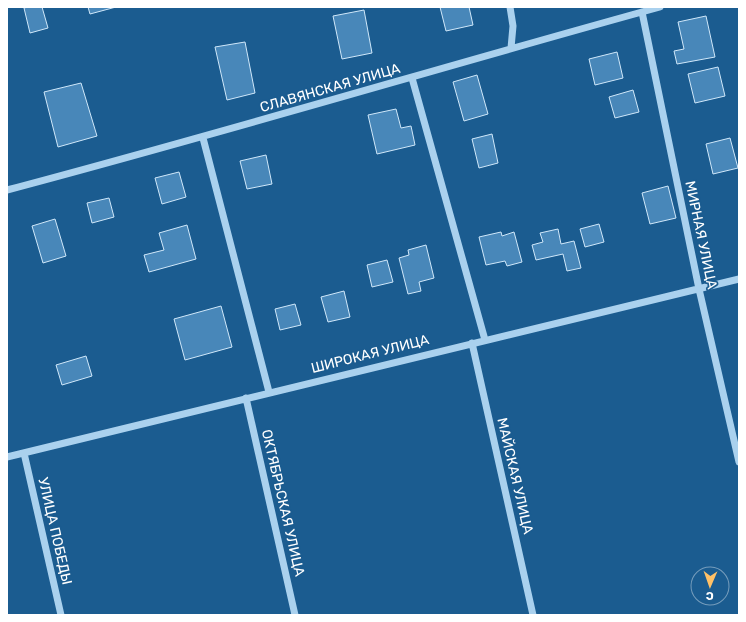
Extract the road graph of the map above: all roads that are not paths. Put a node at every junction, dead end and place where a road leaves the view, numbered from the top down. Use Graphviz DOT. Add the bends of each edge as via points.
graph roads {
  1 [pos="510,7"];
  2 [pos="660,7"];
  3 [pos="642,12"];
  4 [pos="511,48"];
  5 [pos="412,78"];
  6 [pos="204,138"];
  7 [pos="7,190"];
  8 [pos="739,279"];
  9 [pos="699,288"];
  10 [pos="485,340"];
  11 [pos="472,343"];
  12 [pos="269,392"];
  13 [pos="246,398"];
  14 [pos="24,453"];
  15 [pos="7,457"];
  16 [pos="739,462"];
  17 [pos="61,615"];
  18 [pos="295,615"];
  19 [pos="533,615"];
  1 -- 4 [label="street" via="513,26"];
  2 -- 3 [label="street, СЛАВЯНСКАЯ УЛИЦА"];
  3 -- 4 [label="street, СЛАВЯНСКАЯ УЛИЦА"];
  3 -- 9 [label="street, МИРНАЯ УЛИЦА"];
  4 -- 5 [label="street, СЛАВЯНСКАЯ УЛИЦА"];
  5 -- 6 [label="street, СЛАВЯНСКАЯ УЛИЦА"];
  5 -- 10 [label="street"];
  6 -- 7 [label="street, СЛАВЯНСКАЯ УЛИЦА"];
  6 -- 12 [label="street"];
  8 -- 9 [label="street, ШИРОКАЯ УЛИЦА"];
  9 -- 10 [label="street, ШИРОКАЯ УЛИЦА"];
  9 -- 16 [label="street, МИРНАЯ УЛИЦА"];
  10 -- 11 [label="street, ШИРОКАЯ УЛИЦА"];
  11 -- 12 [label="street, ШИРОКАЯ УЛИЦА"];
  11 -- 19 [label="street, МАЙСКАЯ УЛИЦА"];
  12 -- 13 [label="street, ШИРОКАЯ УЛИЦА"];
  13 -- 14 [label="street, ШИРОКАЯ УЛИЦА"];
  13 -- 18 [label="street, ОКТЯБРЬСКАЯ УЛИЦА"];
  14 -- 15 [label="street, ШИРОКАЯ УЛИЦА"];
  14 -- 17 [label="street, УЛИЦА ПОБЕДЫ"];
}
